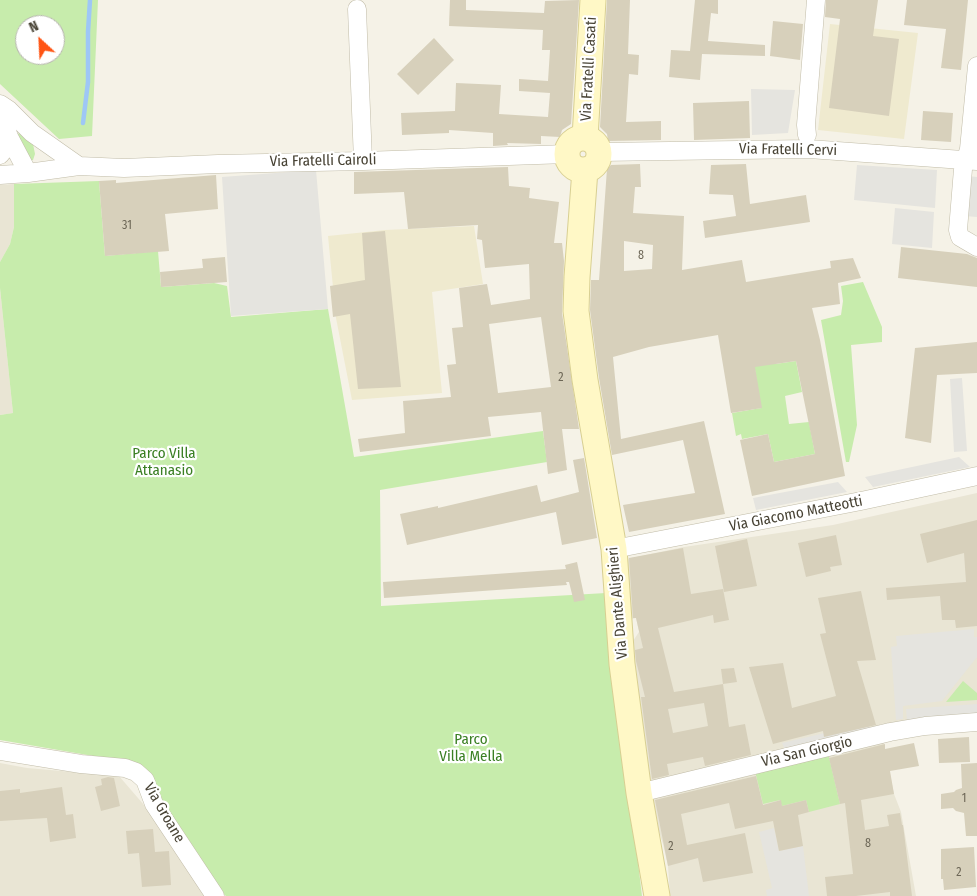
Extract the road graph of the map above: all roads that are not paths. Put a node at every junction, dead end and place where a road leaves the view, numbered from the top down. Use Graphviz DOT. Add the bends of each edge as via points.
graph roads {
  1 [pos="593,0"];
  2 [pos="816,0"];
  3 [pos="357,9"];
  4 [pos="977,66"];
  5 [pos="0,104"];
  6 [pos="0,111"];
  7 [pos="32,133"];
  8 [pos="808,136"];
  9 [pos="8,137"];
  10 [pos="584,153"];
  11 [pos="0,154"];
  12 [pos="971,160"];
  13 [pos="364,161"];
  14 [pos="75,163"];
  15 [pos="28,173"];
  16 [pos="0,175"];
  17 [pos="977,247"];
  18 [pos="576,311"];
  19 [pos="977,476"];
  20 [pos="614,548"];
  21 [pos="977,722"];
  22 [pos="0,751"];
  23 [pos="639,793"];
  24 [pos="216,896"];
  25 [pos="657,896"];
  1 -- 10 [label="street, Via Fratelli Casati"];
  2 -- 8 [label="street" via="806,125"];
  3 -- 13 [label="street"];
  4 -- 12 [label="street" via="969,149"];
  5 -- 7 [label="street"];
  6 -- 9 [label="street"];
  7 -- 14 [label="street"];
  7 -- 15 [label="street" via="41,156 36,170"];
  9 -- 11 [label="street"];
  9 -- 15 [label="street"];
  10 -- 12 [label="street, Via Fratelli Cervi" via="809,149"];
  10 -- 13 [label="street, Via Fratelli Cairoli"];
  10 -- 18 [label="street, Via Fratelli Casati"];
  12 -- 17 [label="street" via="958,230 960,237"];
  13 -- 14 [label="street, Via Fratelli Cairoli" via="124,168"];
  14 -- 15 [label="street, Via Fratelli Cairoli"];
  15 -- 16 [label="street, Via Fratelli Cairoli"];
  18 -- 20 [label="street, Via Dante Alighieri"];
  19 -- 20 [label="street, Via Giacomo Matteotti"];
  20 -- 23 [label="street, Via Dante Alighieri" via="622,664"];
  21 -- 23 [label="street, Via San Giorgio" via="901,730"];
  22 -- 24 [label="street, Via Groane" via="136,772 145,780 154,804"];
  23 -- 25 [label="street, Via Dante Alighieri"];
}
